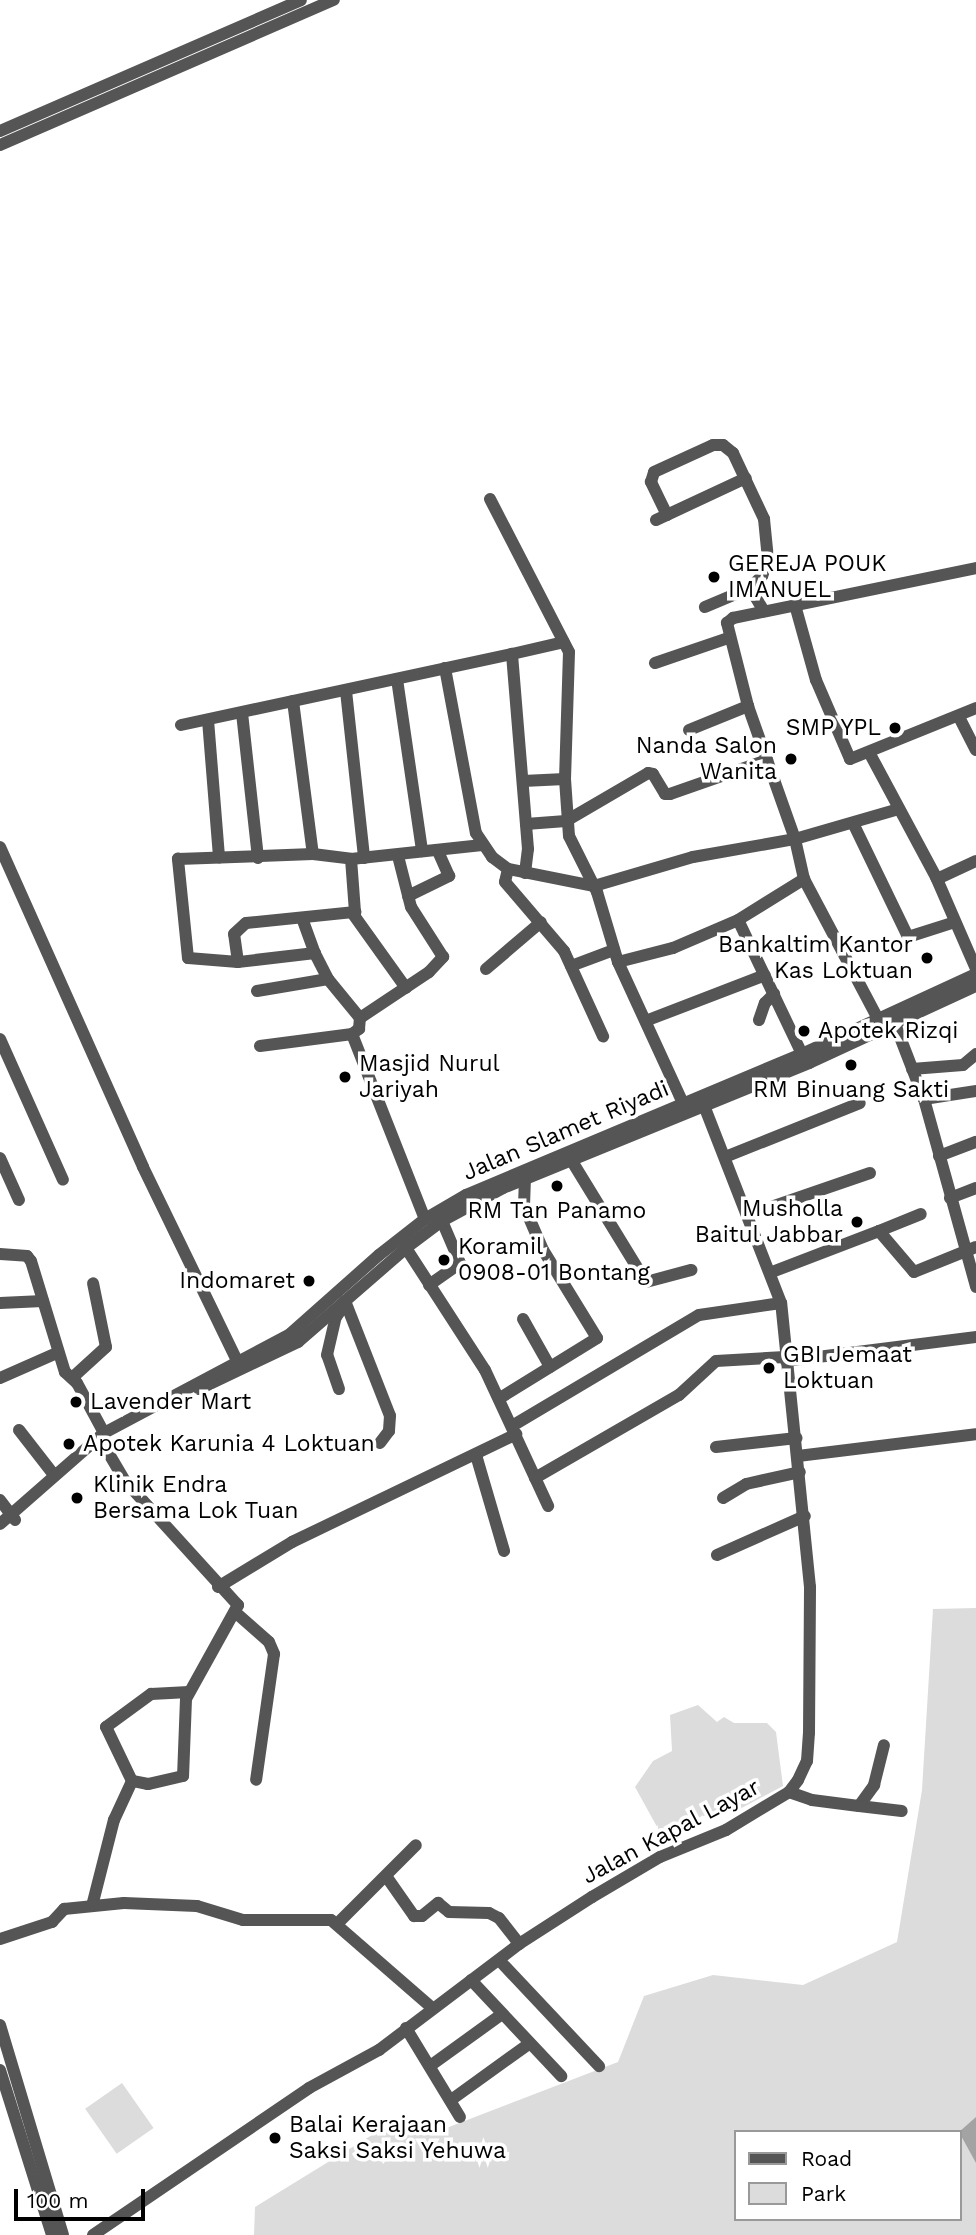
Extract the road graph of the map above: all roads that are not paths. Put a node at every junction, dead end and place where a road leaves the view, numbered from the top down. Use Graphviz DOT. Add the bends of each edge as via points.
graph roads {
  1 [pos="301,0"];
  2 [pos="334,0"];
  3 [pos="126,83"];
  4 [pos="0,131"];
  5 [pos="0,145"];
  6 [pos="746,478"];
  7 [pos="490,499"];
  8 [pos="976,568"];
  9 [pos="750,588"];
  10 [pos="795,605"];
  11 [pos="705,607"];
  12 [pos="764,611"];
  13 [pos="728,638"];
  14 [pos="564,642"];
  15 [pos="512,654"];
  16 [pos="655,663"];
  17 [pos="444,668"];
  18 [pos="397,679"];
  19 [pos="346,691"];
  20 [pos="293,701"];
  21 [pos="748,706"];
  22 [pos="976,708"];
  23 [pos="242,713"];
  24 [pos="959,717"];
  25 [pos="208,720"];
  26 [pos="181,725"];
  27 [pos="689,730"];
  28 [pos="976,750"];
  29 [pos="870,754"];
  30 [pos="767,760"];
  31 [pos="565,779"];
  32 [pos="523,781"];
  33 [pos="899,809"];
  34 [pos="566,821"];
  35 [pos="853,823"];
  36 [pos="526,824"];
  37 [pos="795,839"];
  38 [pos="482,845"];
  39 [pos="0,848"];
  40 [pos="422,851"];
  41 [pos="438,851"];
  42 [pos="313,854"];
  43 [pos="398,856"];
  44 [pos="219,858"];
  45 [pos="258,858"];
  46 [pos="357,859"];
  47 [pos="976,861"];
  48 [pos="508,869"];
  49 [pos="525,873"];
  50 [pos="804,879"];
  51 [pos="937,879"];
  52 [pos="594,886"];
  53 [pos="408,896"];
  54 [pos="353,914"];
  55 [pos="302,918"];
  56 [pos="738,920"];
  57 [pos="541,922"];
  58 [pos="955,922"];
  59 [pos="315,953"];
  60 [pos="616,956"];
  61 [pos="238,962"];
  62 [pos="571,965"];
  63 [pos="486,969"];
  64 [pos="976,972"];
  65 [pos="765,975"];
  66 [pos="328,979"];
  67 [pos="976,986"];
  68 [pos="406,988"];
  69 [pos="257,991"];
  70 [pos="775,994"];
  71 [pos="877,1017"];
  72 [pos="360,1018"];
  73 [pos="648,1020"];
  74 [pos="760,1020"];
  75 [pos="895,1024"];
  76 [pos="352,1034"];
  77 [pos="603,1036"];
  78 [pos="0,1039"];
  79 [pos="260,1046"];
  80 [pos="802,1054"];
  81 [pos="976,1055"];
  82 [pos="912,1069"];
  83 [pos="976,1091"];
  84 [pos="924,1099"];
  85 [pos="860,1103"];
  86 [pos="704,1106"];
  87 [pos="685,1109"];
  88 [pos="976,1142"];
  89 [pos="939,1156"];
  90 [pos="724,1157"];
  91 [pos="0,1158"];
  92 [pos="570,1158"];
  93 [pos="870,1172"];
  94 [pos="525,1177"];
  95 [pos="63,1180"];
  96 [pos="976,1188"];
  97 [pos="950,1198"];
  98 [pos="19,1200"];
  99 [pos="469,1200"];
  100 [pos="921,1214"];
  101 [pos="748,1215"];
  102 [pos="425,1219"];
  103 [pos="442,1221"];
  104 [pos="879,1231"];
  105 [pos="406,1248"];
  106 [pos="971,1249"];
  107 [pos="0,1254"];
  108 [pos="691,1270"];
  109 [pos="772,1272"];
  110 [pos="93,1283"];
  111 [pos="429,1285"];
  112 [pos="976,1287"];
  113 [pos="43,1301"];
  114 [pos="345,1303"];
  115 [pos="781,1303"];
  116 [pos="0,1304"];
  117 [pos="523,1319"];
  118 [pos="976,1337"];
  119 [pos="58,1353"];
  120 [pos="785,1359"];
  121 [pos="237,1361"];
  122 [pos="550,1367"];
  123 [pos="0,1378"];
  124 [pos="72,1378"];
  125 [pos="339,1389"];
  126 [pos="499,1398"];
  127 [pos="19,1430"];
  128 [pos="514,1430"];
  129 [pos="976,1434"];
  130 [pos="103,1437"];
  131 [pos="796,1438"];
  132 [pos="380,1443"];
  133 [pos="716,1447"];
  134 [pos="476,1455"];
  135 [pos="798,1456"];
  136 [pos="800,1472"];
  137 [pos="54,1475"];
  138 [pos="536,1478"];
  139 [pos="723,1498"];
  140 [pos="0,1500"];
  141 [pos="548,1506"];
  142 [pos="805,1516"];
  143 [pos="8,1520"];
  144 [pos="0,1533"];
  145 [pos="504,1551"];
  146 [pos="717,1556"];
  147 [pos="218,1587"];
  148 [pos="235,1612"];
  149 [pos="190,1692"];
  150 [pos="884,1745"];
  151 [pos="256,1780"];
  152 [pos="132,1781"];
  153 [pos="789,1792"];
  154 [pos="859,1806"];
  155 [pos="902,1811"];
  156 [pos="416,1845"];
  157 [pos="386,1876"];
  158 [pos="92,1906"];
  159 [pos="338,1923"];
  160 [pos="0,1939"];
  161 [pos="519,1944"];
  162 [pos="499,1960"];
  163 [pos="471,1980"];
  164 [pos="431,2007"];
  165 [pos="502,2014"];
  166 [pos="0,2025"];
  167 [pos="406,2028"];
  168 [pos="530,2043"];
  169 [pos="430,2066"];
  170 [pos="599,2066"];
  171 [pos="0,2070"];
  172 [pos="561,2076"];
  173 [pos="451,2100"];
  174 [pos="460,2117"];
  175 [pos="52,2235"];
  176 [pos="64,2235"];
  177 [pos="93,2235"];
  1 -- 3 [label="street"];
  2 -- 3 [label="street"];
  3 -- 4 [label="street"];
  3 -- 5 [label="street"];
  6 -- 6 [label="street" via="661,517 651,482 654,472 713,445 723,445 733,453"];
  6 -- 9 [label="street" via="769,539 762,576"];
  7 -- 14 [label="street"];
  8 -- 10 [label="street"];
  9 -- 11 [label="street"];
  9 -- 12 [label="street"];
  10 -- 12 [label="street"];
  10 -- 29 [label="street" via="807,655 845,752 854,760"];
  12 -- 13 [label="street" via="729,620"];
  13 -- 16 [label="street"];
  13 -- 21 [label="street"];
  14 -- 15 [label="street"];
  14 -- 31 [label="street" via="570,663"];
  15 -- 17 [label="street"];
  15 -- 32 [label="street"];
  17 -- 18 [label="street"];
  17 -- 38 [label="street" via="472,818"];
  18 -- 19 [label="street"];
  18 -- 40 [label="street"];
  19 -- 20 [label="street"];
  19 -- 46 [label="street"];
  20 -- 23 [label="street"];
  20 -- 42 [label="street"];
  21 -- 27 [label="street"];
  21 -- 30 [label="street"];
  22 -- 24 [label="street"];
  23 -- 25 [label="street"];
  23 -- 45 [label="street"];
  24 -- 28 [label="street"];
  24 -- 29 [label="street"];
  25 -- 26 [label="street"];
  25 -- 44 [label="street"];
  29 -- 33 [label="street"];
  30 -- 34 [label="street" via="670,794 648,773"];
  30 -- 37 [label="street"];
  31 -- 32 [label="street"];
  31 -- 34 [label="street"];
  32 -- 36 [label="street"];
  33 -- 35 [label="street"];
  33 -- 51 [label="street"];
  34 -- 36 [label="street"];
  34 -- 52 [label="street"];
  35 -- 37 [label="street"];
  35 -- 58 [label="street" via="908,937"];
  36 -- 49 [label="street"];
  37 -- 50 [label="street"];
  37 -- 52 [label="street" via="693,857"];
  38 -- 41 [label="street"];
  38 -- 48 [label="street"];
  39 -- 121 [label="street"];
  40 -- 41 [label="street"];
  40 -- 43 [label="street"];
  41 -- 53 [label="street" via="449,876"];
  42 -- 45 [label="street"];
  42 -- 46 [label="street"];
  43 -- 46 [label="street"];
  43 -- 53 [label="street"];
  44 -- 45 [label="street"];
  44 -- 61 [label="street" via="178,859 184,951 191,960"];
  46 -- 54 [label="street" via="358,908"];
  47 -- 51 [label="street"];
  48 -- 49 [label="street"];
  48 -- 57 [label="street" via="505,882"];
  49 -- 52 [label="street"];
  50 -- 56 [label="street"];
  50 -- 71 [label="street"];
  51 -- 58 [label="street"];
  52 -- 60 [label="street"];
  53 -- 68 [label="street" via="414,914 443,957"];
  54 -- 55 [label="street"];
  54 -- 68 [label="street"];
  55 -- 59 [label="street"];
  55 -- 61 [label="street" via="251,921 239,927 234,934"];
  56 -- 60 [label="street" via="673,948"];
  56 -- 65 [label="street"];
  57 -- 62 [label="street"];
  57 -- 63 [label="street"];
  58 -- 64 [label="street"];
  59 -- 61 [label="street"];
  59 -- 66 [label="street"];
  60 -- 62 [label="street"];
  60 -- 73 [label="street"];
  62 -- 77 [label="street"];
  64 -- 71 [label="street, Jalan Slamet Riyadi"];
  65 -- 70 [label="street"];
  65 -- 73 [label="street"];
  66 -- 69 [label="street"];
  66 -- 72 [label="street"];
  67 -- 75 [label="street, Jalan Slamet Riyadi"];
  68 -- 72 [label="street"];
  70 -- 74 [label="street" via="765,1003"];
  70 -- 80 [label="street"];
  71 -- 80 [label="street, Jalan Slamet Riyadi"];
  72 -- 76 [label="street" via="360,1026"];
  73 -- 87 [label="street"];
  75 -- 82 [label="street"];
  75 -- 86 [label="street, Jalan Slamet Riyadi"];
  76 -- 79 [label="street"];
  76 -- 102 [label="street"];
  78 -- 95 [label="street"];
  80 -- 87 [label="street, Jalan Slamet Riyadi"];
  81 -- 82 [label="street" via="963,1065"];
  82 -- 84 [label="street"];
  83 -- 84 [label="street"];
  84 -- 89 [label="street"];
  85 -- 90 [label="street"];
  86 -- 87 [label="street, Jalan Slamet Riyadi"];
  86 -- 90 [label="street, Jalan Kapal Layar"];
  87 -- 92 [label="street, Jalan Slamet Riyadi"];
  87 -- 99 [label="street, Jalan Slamet Riyadi"];
  88 -- 89 [label="street"];
  89 -- 97 [label="street"];
  90 -- 101 [label="street, Jalan Kapal Layar"];
  91 -- 98 [label="street"];
  92 -- 94 [label="street, Jalan Slamet Riyadi"];
  92 -- 108 [label="street" via="646,1282"];
  93 -- 101 [label="street"];
  94 -- 99 [label="street, Jalan Slamet Riyadi"];
  94 -- 122 [label="street" via="524,1206 543,1250 597,1334 592,1342"];
  96 -- 97 [label="street"];
  97 -- 106 [label="street"];
  99 -- 102 [label="street, Jalan Slamet Riyadi"];
  99 -- 103 [label="street, Jalan Slamet Riyadi"];
  100 -- 104 [label="street"];
  101 -- 109 [label="street, Jalan Kapal Layar"];
  102 -- 121 [label="street, Jalan Slamet Riyadi" via="352,1278 306,1323"];
  103 -- 105 [label="street, Jalan Slamet Riyadi"];
  103 -- 111 [label="street" via="460,1263"];
  104 -- 106 [label="street" via="909,1271"];
  104 -- 109 [label="street"];
  105 -- 111 [label="street"];
  105 -- 114 [label="street, Jalan Slamet Riyadi"];
  106 -- 112 [label="street"];
  107 -- 113 [label="street" via="30,1258"];
  109 -- 115 [label="street, Jalan Kapal Layar"];
  110 -- 124 [label="street" via="106,1347"];
  111 -- 126 [label="street"];
  113 -- 116 [label="street"];
  113 -- 119 [label="street"];
  114 -- 125 [label="street" via="336,1317 327,1355"];
  114 -- 130 [label="street, Jalan Slamet Riyadi" via="279,1353"];
  114 -- 132 [label="street" via="390,1416 389,1431"];
  115 -- 120 [label="street, Jalan Kapal Layar"];
  115 -- 128 [label="street" via="699,1315"];
  117 -- 122 [label="street"];
  118 -- 120 [label="street"];
  119 -- 123 [label="street"];
  119 -- 124 [label="street"];
  120 -- 131 [label="street, Jalan Kapal Layar"];
  120 -- 138 [label="street" via="716,1361 670,1401"];
  121 -- 130 [label="street, Jalan Slamet Riyadi"];
  122 -- 126 [label="street"];
  124 -- 130 [label="street"];
  126 -- 128 [label="street"];
  127 -- 137 [label="street"];
  128 -- 134 [label="street"];
  128 -- 138 [label="street"];
  129 -- 135 [label="street"];
  130 -- 137 [label="street, Jalan Slamet Riyadi"];
  130 -- 143 [label="street, Jalan Slamet Riyadi"];
  130 -- 147 [label="street" via="125,1481"];
  131 -- 133 [label="street"];
  131 -- 135 [label="street, Jalan Kapal Layar"];
  134 -- 145 [label="street"];
  134 -- 147 [label="street" via="292,1542"];
  135 -- 136 [label="street, Jalan Kapal Layar"];
  136 -- 139 [label="street" via="746,1484"];
  136 -- 142 [label="street, Jalan Kapal Layar"];
  137 -- 143 [label="street, Jalan Slamet Riyadi"];
  138 -- 141 [label="street"];
  140 -- 143 [label="street"];
  142 -- 146 [label="street"];
  142 -- 153 [label="street, Jalan Kapal Layar" via="809,1733 807,1761"];
  143 -- 144 [label="street, Jalan Slamet Riyadi"];
  147 -- 148 [label="street" via="236,1602"];
  148 -- 149 [label="street"];
  148 -- 151 [label="street" via="269,1642 274,1654"];
  149 -- 152 [label="street" via="185,1706 183,1776 148,1783"];
  149 -- 152 [label="street" via="152,1694 106,1727"];
  150 -- 154 [label="street" via="874,1784"];
  152 -- 158 [label="street" via="114,1820"];
  153 -- 154 [label="street"];
  153 -- 161 [label="street, Jalan Kapal Layar" via="726,1830 660,1857"];
  154 -- 155 [label="street"];
  156 -- 157 [label="street"];
  157 -- 159 [label="street"];
  157 -- 161 [label="street" via="414,1916 422,1916 438,1902 449,1912 489,1913 499,1918"];
  158 -- 159 [label="street" via="197,1906 243,1920"];
  158 -- 160 [label="street" via="64,1909 52,1923"];
  159 -- 164 [label="street"];
  161 -- 162 [label="street, Jalan Kapal Layar"];
  162 -- 163 [label="street, Jalan Kapal Layar"];
  162 -- 170 [label="street"];
  163 -- 164 [label="street, Jalan Kapal Layar"];
  163 -- 165 [label="street"];
  164 -- 167 [label="street, Jalan Kapal Layar"];
  165 -- 168 [label="street"];
  165 -- 169 [label="street"];
  166 -- 176 [label="street"];
  167 -- 169 [label="street"];
  167 -- 177 [label="street, Jalan Kapal Layar"];
  168 -- 172 [label="street"];
  168 -- 173 [label="street"];
  169 -- 173 [label="street"];
  171 -- 175 [label="street"];
  173 -- 174 [label="street"];
}
